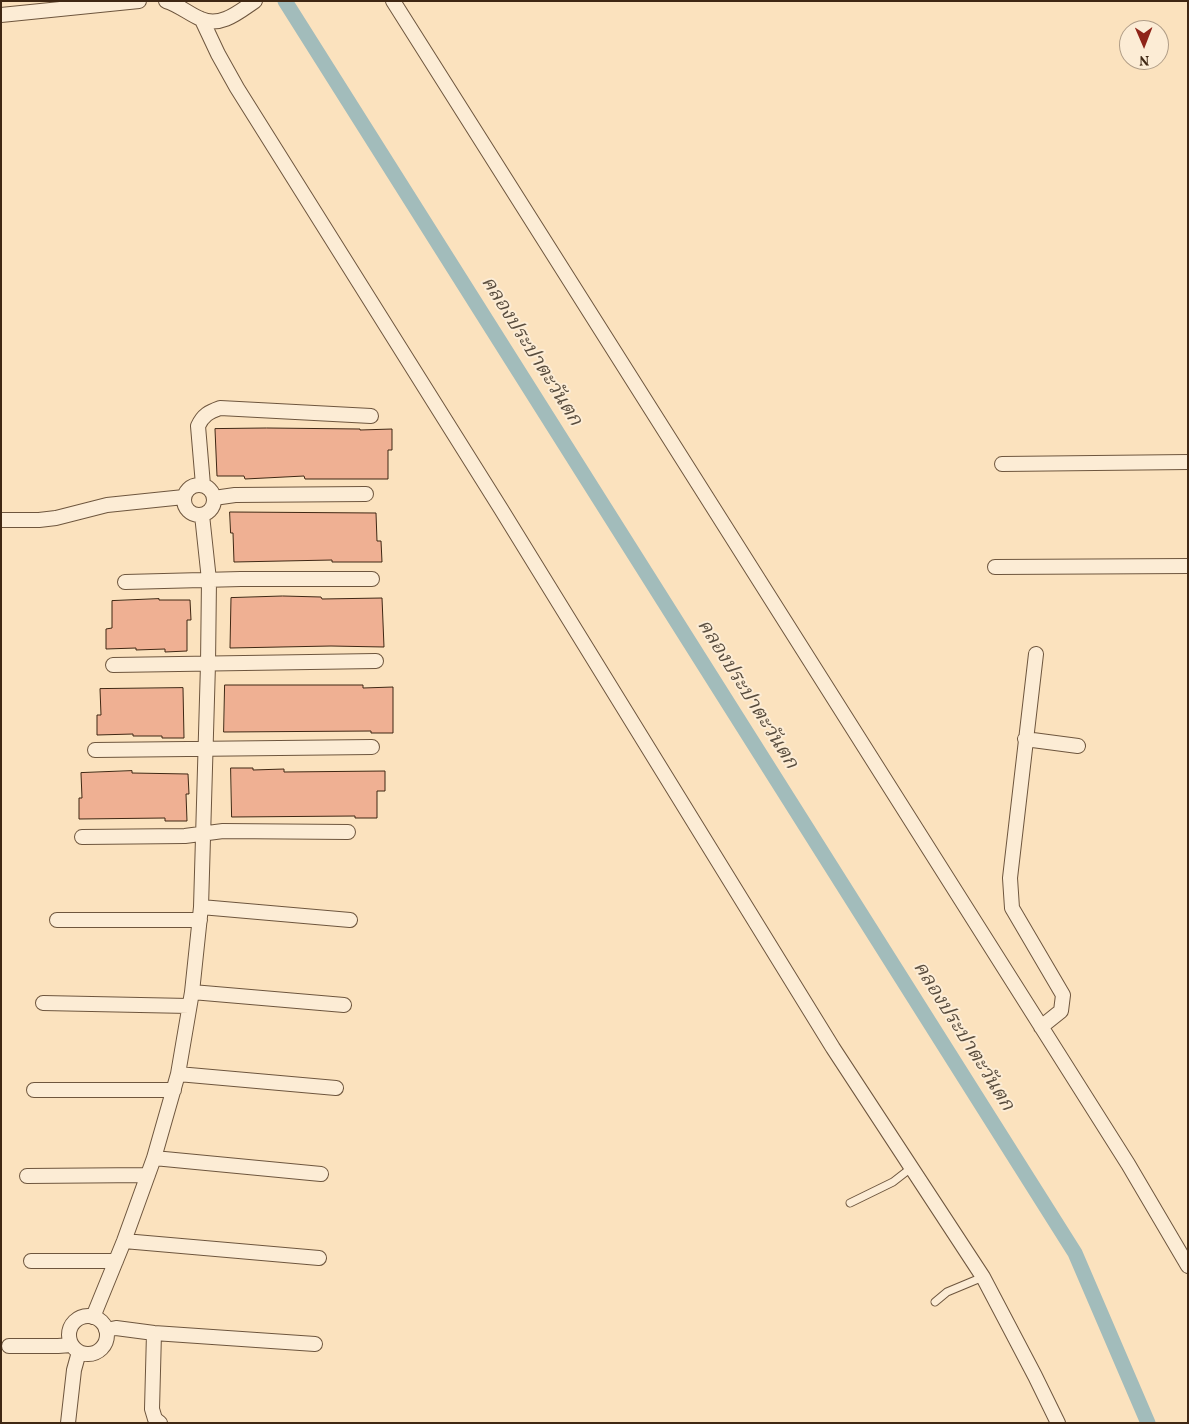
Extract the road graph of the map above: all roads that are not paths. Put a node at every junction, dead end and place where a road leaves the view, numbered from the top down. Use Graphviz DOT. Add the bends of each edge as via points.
graph roads {
  1 [pos="139,1"];
  2 [pos="166,1"];
  3 [pos="256,1"];
  4 [pos="393,1"];
  5 [pos="179,4"];
  6 [pos="1,15"];
  7 [pos="202,20"];
  8 [pos="371,416"];
  9 [pos="1188,462"];
  10 [pos="1002,464"];
  11 [pos="203,485"];
  12 [pos="366,494"];
  13 [pos="184,497"];
  14 [pos="214,498"];
  15 [pos="202,515"];
  16 [pos="1,520"];
  17 [pos="1188,566"];
  18 [pos="995,567"];
  19 [pos="372,579"];
  20 [pos="209,580"];
  21 [pos="125,582"];
  22 [pos="1036,654"];
  23 [pos="376,661"];
  24 [pos="208,664"];
  25 [pos="113,665"];
  26 [pos="1025,740"];
  27 [pos="372,746"];
  28 [pos="1078,746"];
  29 [pos="206,748"];
  30 [pos="95,750"];
  31 [pos="348,832"];
  32 [pos="204,833"];
  33 [pos="82,837"];
  34 [pos="200,914"];
  35 [pos="57,920"];
  36 [pos="350,920"];
  37 [pos="190,999"];
  38 [pos="43,1003"];
  39 [pos="344,1004"];
  40 [pos="1041,1027"];
  41 [pos="178,1074"];
  42 [pos="336,1088"];
  43 [pos="34,1090"];
  44 [pos="174,1090"];
  45 [pos="154,1158"];
  46 [pos="911,1168"];
  47 [pos="321,1174"];
  48 [pos="27,1176"];
  49 [pos="148,1176"];
  50 [pos="850,1203"];
  51 [pos="124,1241"];
  52 [pos="319,1258"];
  53 [pos="31,1261"];
  54 [pos="116,1261"];
  55 [pos="1188,1266"];
  56 [pos="983,1277"];
  57 [pos="935,1302"];
  58 [pos="93,1317"];
  59 [pos="106,1330"];
  60 [pos="154,1332"];
  61 [pos="315,1344"];
  62 [pos="9,1346"];
  63 [pos="75,1348"];
  64 [pos="68,1423"];
  65 [pos="160,1423"];
  66 [pos="1058,1423"];
  1 -- 6 [label="street"];
  2 -- 5 [label="street"];
  3 -- 7 [label="street" via="230,17 212,22"];
  4 -- 40 [label="street"];
  5 -- 7 [label="street"];
  7 -- 46 [label="street" via="237,88 833,1048"];
  8 -- 11 [label="street" via="220,408 208,412 198,426"];
  9 -- 10 [label="street"];
  11 -- 13 [label="street" via="191,487"];
  11 -- 14 [label="street"];
  12 -- 14 [label="street"];
  13 -- 15 [label="street" via="190,512"];
  13 -- 16 [label="street" via="108,505 56,518"];
  14 -- 15 [label="street" via="212,509"];
  15 -- 20 [label="street"];
  17 -- 18 [label="street"];
  19 -- 20 [label="street"];
  20 -- 21 [label="street"];
  20 -- 24 [label="street"];
  22 -- 26 [label="street"];
  23 -- 24 [label="street"];
  24 -- 25 [label="street"];
  24 -- 29 [label="street"];
  26 -- 28 [label="street"];
  26 -- 40 [label="street" via="1010,898 1017,918 1063,995 1061,1011"];
  27 -- 29 [label="street"];
  29 -- 30 [label="street"];
  29 -- 32 [label="street"];
  31 -- 32 [label="street"];
  32 -- 33 [label="street"];
  32 -- 34 [label="street"];
  34 -- 35 [label="street"];
  34 -- 36 [label="street"];
  34 -- 37 [label="street"];
  37 -- 38 [label="street"];
  37 -- 39 [label="street"];
  37 -- 41 [label="street"];
  40 -- 55 [label="street"];
  41 -- 42 [label="street"];
  41 -- 44 [label="street"];
  43 -- 44 [label="street"];
  44 -- 45 [label="street"];
  45 -- 47 [label="street"];
  45 -- 49 [label="street"];
  46 -- 50 [label="lane" via="893,1182"];
  46 -- 56 [label="street"];
  48 -- 49 [label="street"];
  49 -- 51 [label="street"];
  51 -- 52 [label="street"];
  51 -- 54 [label="street"];
  53 -- 54 [label="street"];
  54 -- 58 [label="street"];
  56 -- 57 [label="lane" via="947,1292"];
  56 -- 66 [label="street"];
  58 -- 59 [label="street"];
  58 -- 63 [label="street" via="85,1316 72,1324 69,1338"];
  59 -- 60 [label="street"];
  59 -- 63 [label="street" via="106,1340 97,1352 90,1354"];
  60 -- 61 [label="street"];
  60 -- 65 [label="street" via="152,1408 155,1419"];
  62 -- 63 [label="street"];
  63 -- 64 [label="street"];
}
